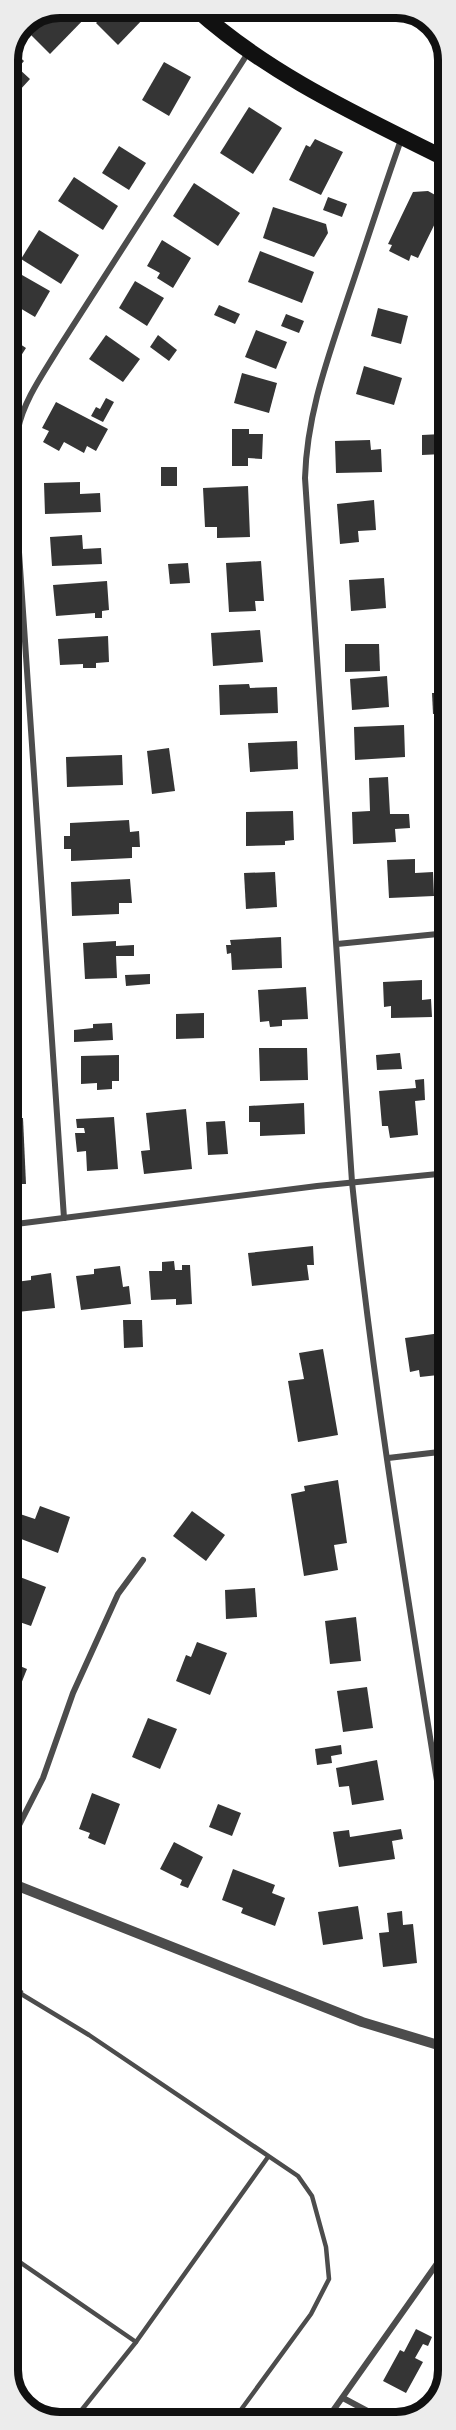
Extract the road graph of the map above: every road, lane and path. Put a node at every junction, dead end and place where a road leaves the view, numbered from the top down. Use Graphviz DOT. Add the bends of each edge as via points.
graph roads {
  1 [pos="206,18"];
  2 [pos="256,56"];
  3 [pos="402,137"];
  4 [pos="438,155"];
  5 [pos="18,428"];
  6 [pos="18,538"];
  7 [pos="438,934"];
  8 [pos="337,944"];
  9 [pos="438,1174"];
  10 [pos="352,1182"];
  11 [pos="64,1218"];
  12 [pos="18,1224"];
  13 [pos="438,1452"];
  14 [pos="387,1458"];
  15 [pos="143,1560"];
  16 [pos="438,1786"];
  17 [pos="18,1828"];
  18 [pos="18,1886"];
  19 [pos="18,1991"];
  20 [pos="21,1992"];
  21 [pos="18,1997"];
  22 [pos="438,2045"];
  23 [pos="268,2157"];
  24 [pos="18,2261"];
  25 [pos="438,2262"];
  26 [pos="136,2342"];
  27 [pos="343,2398"];
  28 [pos="80,2412"];
  29 [pos="239,2412"];
  30 [pos="332,2412"];
  31 [pos="369,2412"];
  1 -- 2 [label="highway"];
  2 -- 3 [label="highway" via="326,100"];
  2 -- 5 [label="street" via="58,349 36,385"];
  3 -- 4 [label="highway"];
  3 -- 8 [label="street" via="322,375 306,446 308,529"];
  6 -- 11 [label="street"];
  7 -- 8 [label="street"];
  8 -- 10 [label="street"];
  9 -- 10 [label="street"];
  10 -- 11 [label="street"];
  10 -- 14 [label="street"];
  11 -- 12 [label="street"];
  13 -- 14 [label="street"];
  14 -- 16 [label="street"];
  15 -- 17 [label="street" via="118,1594 73,1693 44,1778"];
  18 -- 22 [label="street" via="362,2022"];
  19 -- 20 [label="lane"];
  20 -- 21 [label="lane"];
  20 -- 23 [label="lane"];
  23 -- 26 [label="lane"];
  23 -- 29 [label="lane" via="298,2176 312,2196 327,2247 329,2279 311,2314"];
  24 -- 26 [label="lane"];
  25 -- 27 [label="street"];
  26 -- 28 [label="lane"];
  27 -- 30 [label="street"];
  27 -- 31 [label="street"];
}
